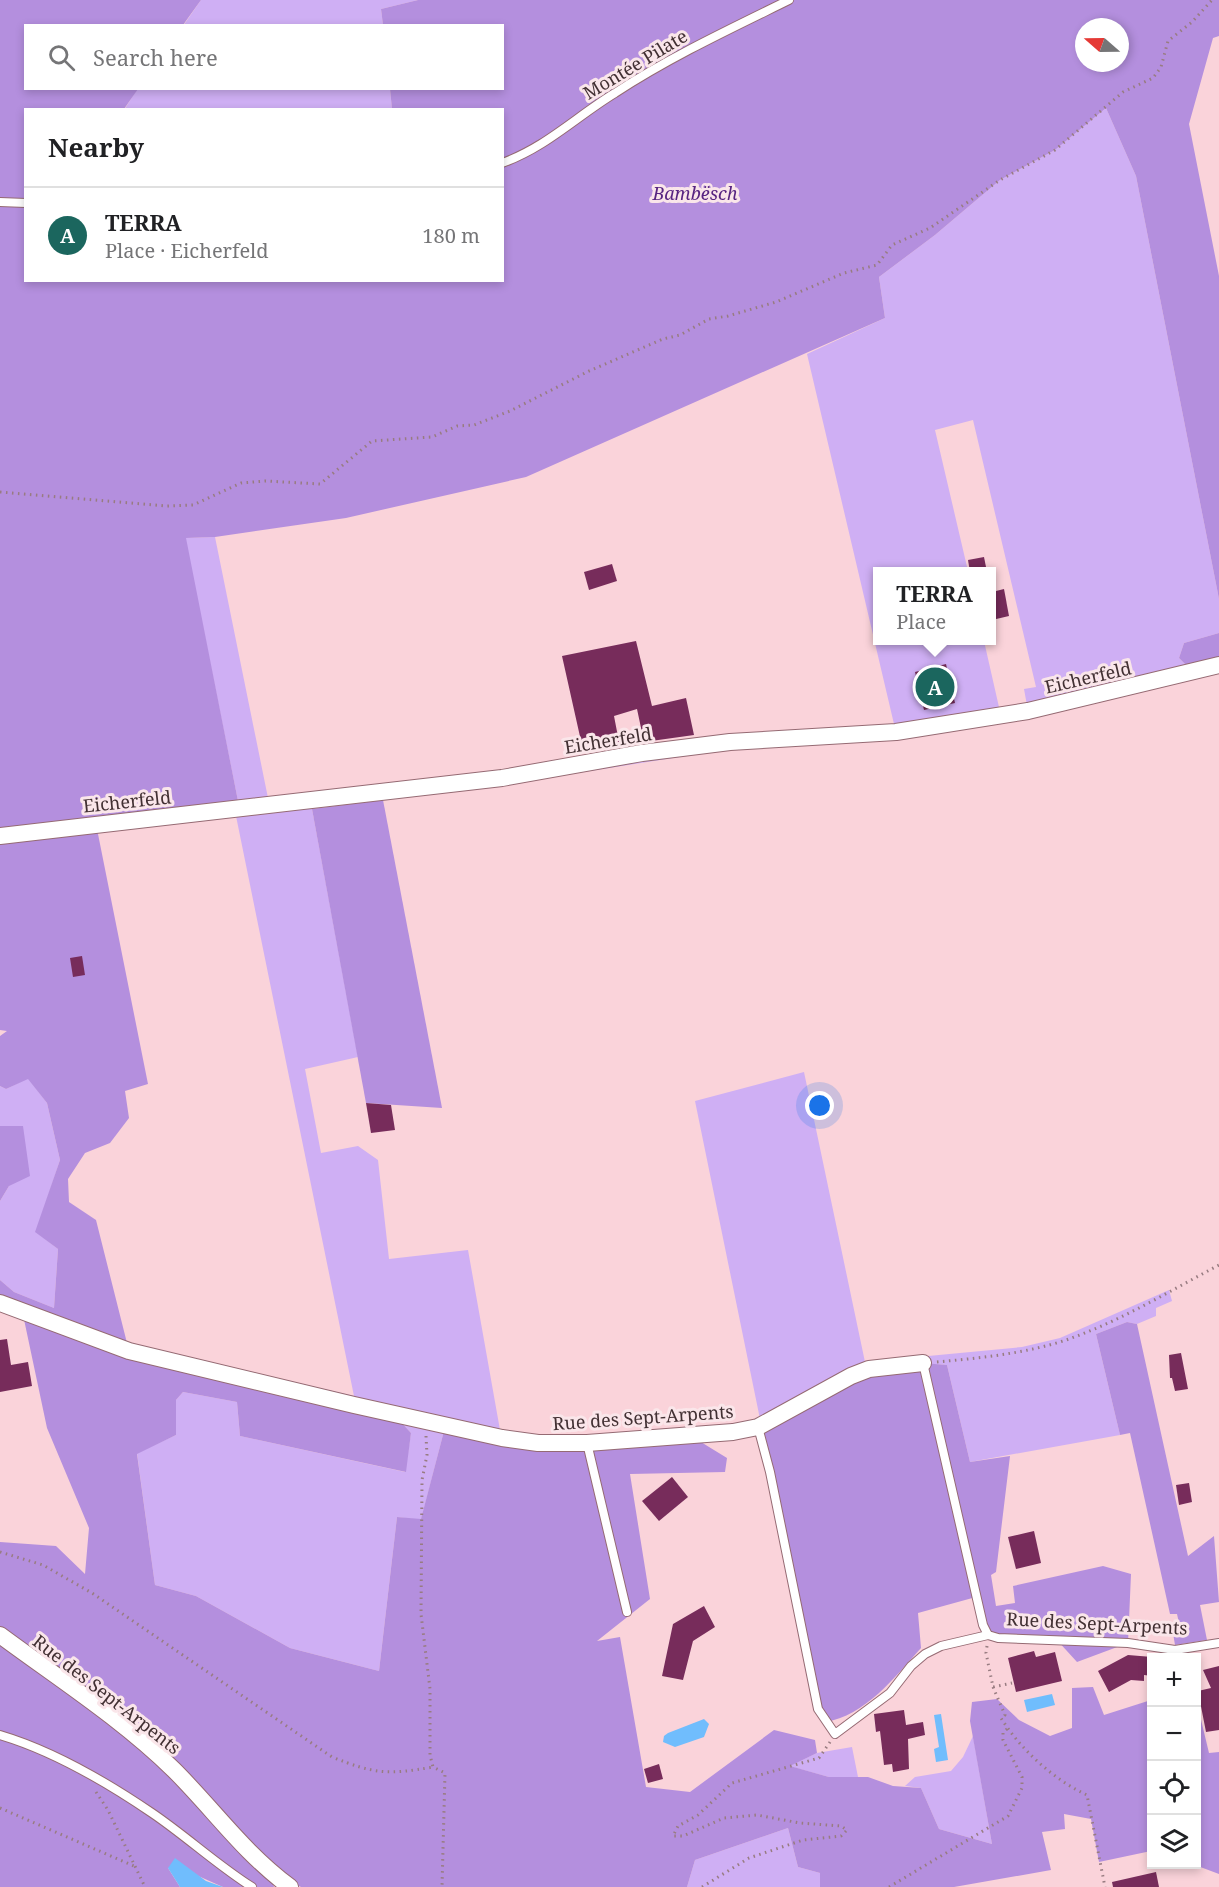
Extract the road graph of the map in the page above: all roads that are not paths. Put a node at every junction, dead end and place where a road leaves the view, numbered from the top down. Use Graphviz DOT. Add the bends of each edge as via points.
graph roads {
  1 [pos="789,0"];
  2 [pos="504,162"];
  3 [pos="0,202"];
  4 [pos="24,203"];
  5 [pos="1219,665"];
  6 [pos="0,836"];
  7 [pos="0,1303"];
  8 [pos="923,1363"];
  9 [pos="758,1427"];
  10 [pos="587,1443"];
  11 [pos="627,1612"];
  12 [pos="0,1635"];
  13 [pos="988,1635"];
  14 [pos="1219,1643"];
  15 [pos="0,1735"];
  16 [pos="252,1887"];
  17 [pos="290,1887"];
  1 -- 2 [label="lane, Montée Pilate" via="693,47 614,93 552,138"];
  3 -- 4 [label="lane"];
  5 -- 6 [label="street, Eicherfeld" via="1028,711 896,732 730,742 502,778"];
  7 -- 10 [label="street, Rue des Sept-Arpents" via="129,1351 173,1362 502,1438"];
  8 -- 9 [label="street, Rue des Sept-Arpents" via="869,1369"];
  8 -- 13 [label="lane, Rue des Sept-Arpents"];
  9 -- 10 [label="street, Rue des Sept-Arpents"];
  9 -- 13 [label="lane" via="818,1709 835,1734 890,1693 925,1654 941,1646"];
  10 -- 11 [label="lane"];
  12 -- 17 [label="street, Rue des Sept-Arpents" via="128,1730 174,1771 243,1848"];
  13 -- 14 [label="lane, Rue des Sept-Arpents" via="1128,1643 1175,1650"];
  15 -- 16 [label="lane" via="28,1743 94,1778 152,1813"];
}
